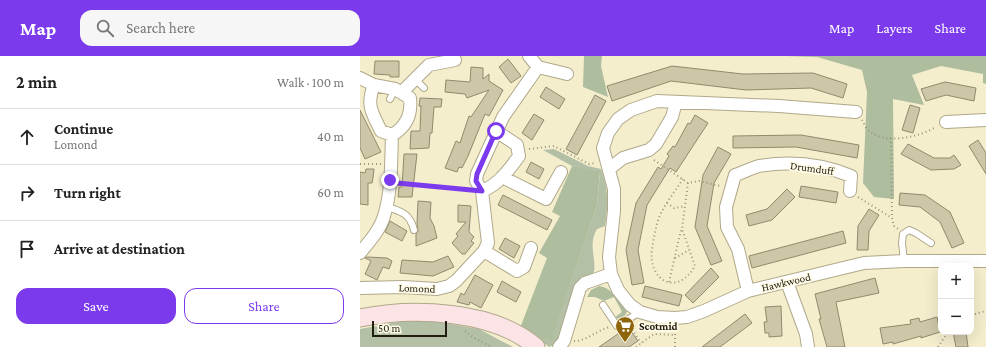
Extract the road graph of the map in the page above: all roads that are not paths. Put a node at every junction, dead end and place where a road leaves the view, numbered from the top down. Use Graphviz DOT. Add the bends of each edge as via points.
graph roads {
  1 [pos="529,56"];
  2 [pos="455,60"];
  3 [pos="426,61"];
  4 [pos="538,67"];
  5 [pos="567,74"];
  6 [pos="360,78"];
  7 [pos="414,78"];
  8 [pos="374,85"];
  9 [pos="424,88"];
  10 [pos="396,93"];
  11 [pos="676,102"];
  12 [pos="856,112"];
  13 [pos="986,120"];
  14 [pos="946,122"];
  15 [pos="496,131"];
  16 [pos="392,135"];
  17 [pos="608,165"];
  18 [pos="561,172"];
  19 [pos="502,177"];
  20 [pos="482,191"];
  21 [pos="850,191"];
  22 [pos="386,207"];
  23 [pos="414,230"];
  24 [pos="930,243"];
  25 [pos="531,248"];
  26 [pos="484,251"];
  27 [pos="360,253"];
  28 [pos="986,260"];
  29 [pos="904,261"];
  30 [pos="612,274"];
  31 [pos="786,282"];
  32 [pos="360,288"];
  33 [pos="748,291"];
  34 [pos="603,305"];
  35 [pos="640,312"];
  36 [pos="360,318"];
  37 [pos="562,344"];
  38 [pos="536,347"];
  39 [pos="808,347"];
  1 -- 4 [label="street"];
  2 -- 3 [label="street"];
  3 -- 7 [label="street"];
  4 -- 5 [label="street"];
  4 -- 15 [label="street"];
  6 -- 8 [label="street"];
  7 -- 9 [label="lane"];
  7 -- 10 [label="street"];
  8 -- 10 [label="street"];
  8 -- 16 [label="street" via="370,107 381,131"];
  10 -- 16 [label="street" via="410,98 411,108 407,122 400,131"];
  11 -- 12 [label="street, Hawkwood"];
  11 -- 17 [label="street" via="672,117 656,144 649,150"];
  11 -- 17 [label="street, Hawkwood" via="657,101 631,110 618,119 608,133 603,148"];
  13 -- 14 [label="street"];
  15 -- 19 [label="street" via="516,144 519,156"];
  15 -- 20 [label="street" via="477,174 476,181"];
  16 -- 22 [label="street"];
  17 -- 30 [label="street, Hawkwood" via="614,189 609,258"];
  18 -- 19 [label="street" via="546,199"];
  19 -- 20 [label="street" via="490,188"];
  20 -- 26 [label="street" via="488,243"];
  21 -- 33 [label="street, Drumduff" via="851,176 811,165 757,166 735,176 726,207 727,227 738,249"];
  22 -- 23 [label="lane" via="403,212 411,220"];
  22 -- 27 [label="street" via="384,218 376,233"];
  24 -- 29 [label="lane" via="909,230 903,234"];
  25 -- 26 [label="street" via="524,267 517,271"];
  26 -- 32 [label="street, Lomond" via="449,286 437,289"];
  28 -- 29 [label="street, Hawkwood"];
  29 -- 31 [label="street, Hawkwood" via="864,263"];
  30 -- 35 [label="street, Hawkwood" via="618,290 630,305"];
  30 -- 37 [label="street" via="585,283 580,288"];
  31 -- 33 [label="street, Hawkwood"];
  31 -- 39 [label="street" via="806,334"];
  33 -- 35 [label="street, Hawkwood" via="688,317 657,317"];
  34 -- 35 [label="lane" via="617,326"];
  36 -- 38 [label="street" via="383,313 411,312 461,316 489,323 527,339"];
}
